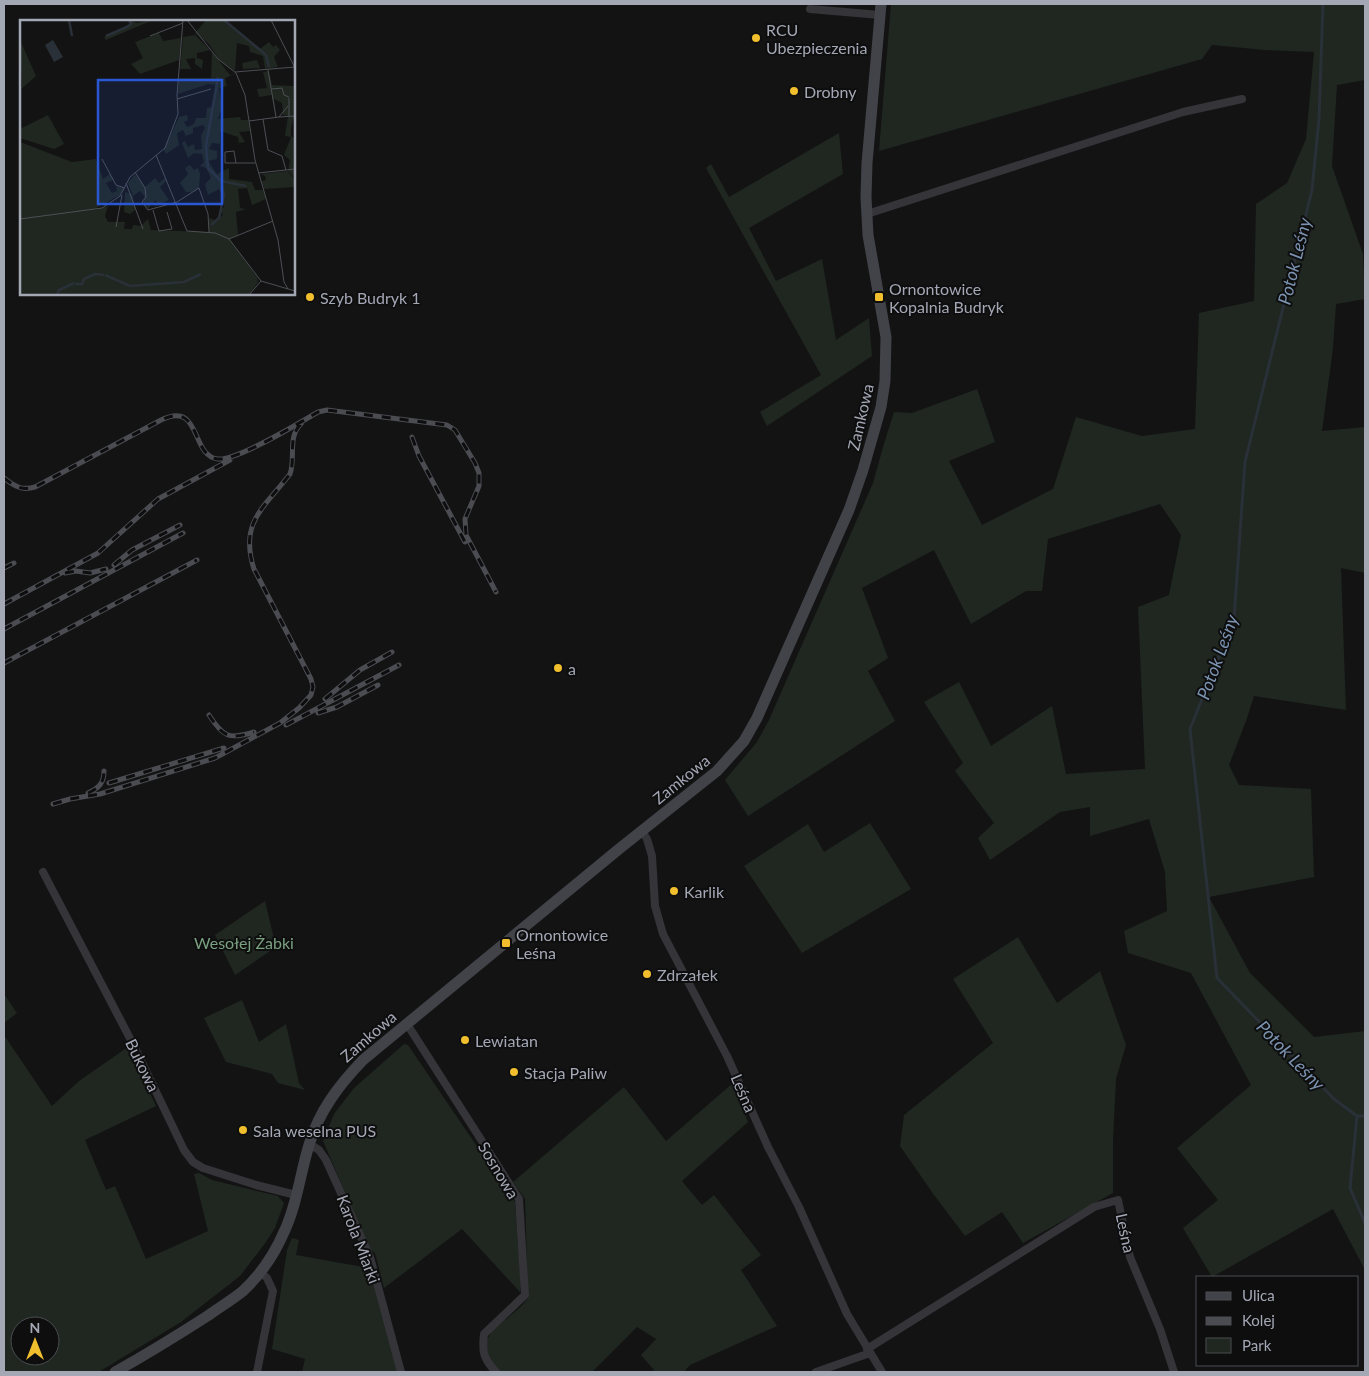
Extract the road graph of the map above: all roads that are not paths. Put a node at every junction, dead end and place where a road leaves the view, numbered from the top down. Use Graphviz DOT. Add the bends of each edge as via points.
graph roads {
  1 [pos="810,9"];
  2 [pos="880,9"];
  3 [pos="1242,99"];
  4 [pos="867,214"];
  5 [pos="642,831"];
  6 [pos="43,872"];
  7 [pos="407,1024"];
  8 [pos="309,1144"];
  9 [pos="296,1195"];
  10 [pos="260,1272"];
  11 [pos="868,1351"];
  12 [pos="115,1372"];
  13 [pos="257,1372"];
  14 [pos="401,1372"];
  15 [pos="496,1372"];
  16 [pos="816,1372"];
  17 [pos="882,1372"];
  18 [pos="1174,1372"];
  1 -- 2 [label="street"];
  2 -- 4 [label="street, Zamkowa" via="867,164"];
  3 -- 4 [label="street" via="1183,112"];
  4 -- 5 [label="street, Zamkowa" via="886,351 881,407 859,484 744,741 717,771"];
  5 -- 7 [label="street, Zamkowa"];
  5 -- 11 [label="street, Leśna" via="652,856 655,906 662,934 728,1056 837,1294"];
  6 -- 9 [label="street, Bukowa" via="193,1162 203,1168"];
  7 -- 8 [label="street, Zamkowa" via="347,1076 324,1108"];
  7 -- 15 [label="street, Sosnowa" via="518,1199 525,1295 484,1334 482,1349 486,1361"];
  8 -- 9 [label="street, Zamkowa"];
  8 -- 14 [label="street, Karola Miarki" via="326,1160 370,1257"];
  9 -- 10 [label="street, Zamkowa" via="284,1232"];
  10 -- 12 [label="street, Zamkowa" via="230,1300"];
  10 -- 13 [label="street" via="268,1278 273,1291"];
  11 -- 16 [label="street"];
  11 -- 17 [label="street, Leśna"];
  11 -- 18 [label="street, Leśna" via="1094,1207 1118,1200 1130,1257"];
}
